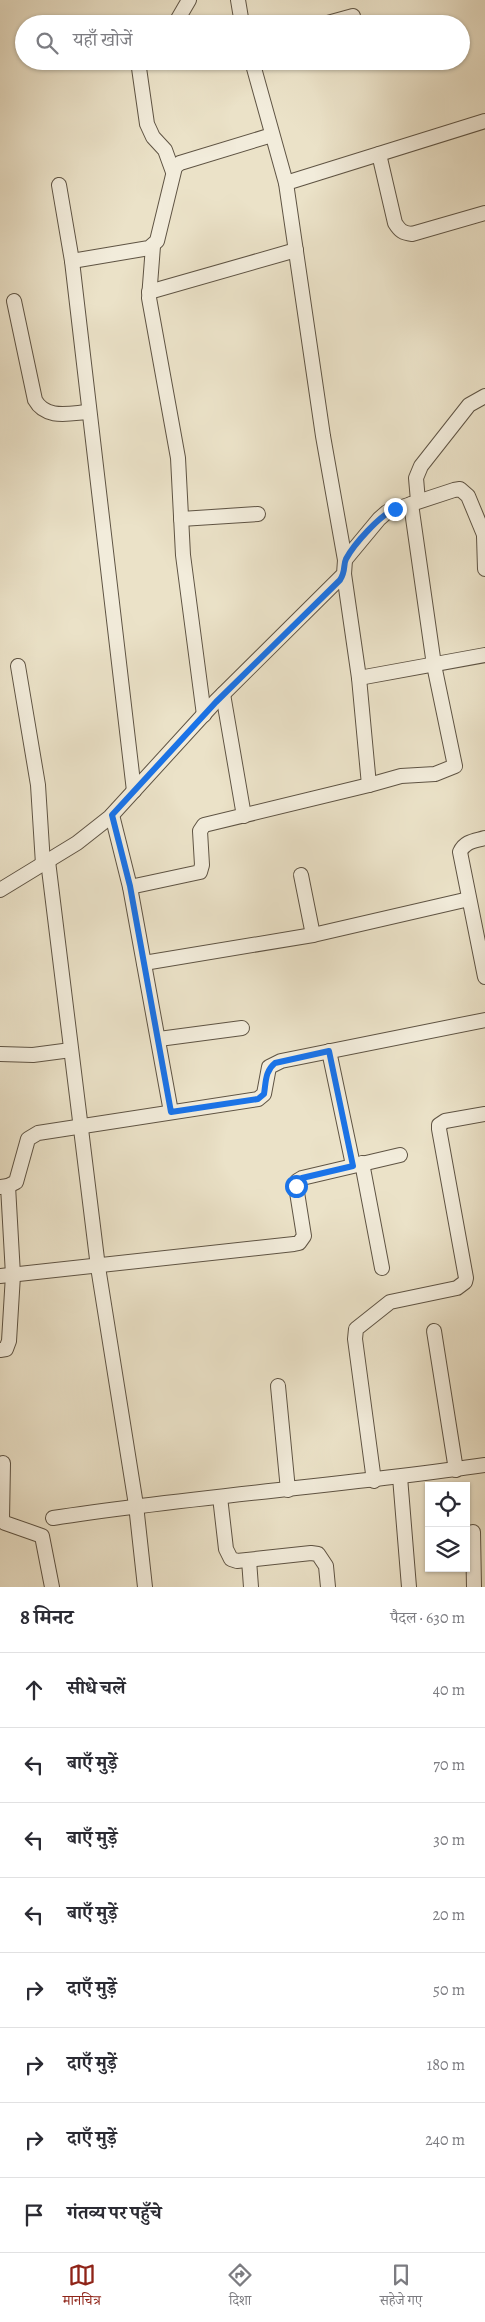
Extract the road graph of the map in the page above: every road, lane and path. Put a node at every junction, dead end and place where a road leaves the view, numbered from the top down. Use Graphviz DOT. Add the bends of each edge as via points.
graph roads {
  1 [pos="189,0"];
  2 [pos="238,0"];
  3 [pos="180,15"];
  4 [pos="240,15"];
  5 [pos="139,70"];
  6 [pos="254,70"];
  7 [pos="485,121"];
  8 [pos="272,135"];
  9 [pos="379,154"];
  10 [pos="173,172"];
  11 [pos="286,183"];
  12 [pos="59,185"];
  13 [pos="485,213"];
  14 [pos="153,246"];
  15 [pos="296,250"];
  16 [pos="72,261"];
  17 [pos="149,292"];
  18 [pos="14,301"];
  19 [pos="485,396"];
  20 [pos="90,412"];
  21 [pos="414,502"];
  22 [pos="258,514"];
  23 [pos="181,518"];
  24 [pos="485,536"];
  25 [pos="345,567"];
  26 [pos="485,569"];
  27 [pos="485,655"];
  28 [pos="434,665"];
  29 [pos="18,666"];
  30 [pos="359,678"];
  31 [pos="224,694"];
  32 [pos="204,715"];
  33 [pos="369,785"];
  34 [pos="134,791"];
  35 [pos="112,815"];
  36 [pos="244,816"];
  37 [pos="485,838"];
  38 [pos="45,862"];
  39 [pos="301,875"];
  40 [pos="130,886"];
  41 [pos="0,890"];
  42 [pos="469,899"];
  43 [pos="313,935"];
  44 [pos="144,963"];
  45 [pos="485,977"];
  46 [pos="485,1020"];
  47 [pos="242,1028"];
  48 [pos="159,1039"];
  49 [pos="71,1050"];
  50 [pos="329,1051"];
  51 [pos="0,1054"];
  52 [pos="171,1112"];
  53 [pos="485,1114"];
  54 [pos="81,1125"];
  55 [pos="400,1155"];
  56 [pos="358,1164"];
  57 [pos="4,1187"];
  58 [pos="98,1267"];
  59 [pos="382,1268"];
  60 [pos="6,1276"];
  61 [pos="434,1331"];
  62 [pos="0,1350"];
  63 [pos="278,1386"];
  64 [pos="3,1463"];
  65 [pos="485,1466"];
  66 [pos="456,1470"];
  67 [pos="400,1478"];
  68 [pos="374,1481"];
  69 [pos="288,1490"];
  70 [pos="220,1496"];
  71 [pos="136,1505"];
  72 [pos="53,1518"];
  73 [pos="2,1523"];
  74 [pos="473,1532"];
  75 [pos="249,1560"];
  76 [pos="52,1587"];
  77 [pos="145,1587"];
  78 [pos="251,1587"];
  79 [pos="328,1587"];
  80 [pos="409,1587"];
  81 [pos="474,1587"];
  1 -- 3 [label="street"];
  2 -- 4 [label="street"];
  5 -- 10 [label="street" via="149,131 165,150"];
  6 -- 8 [label="street"];
  7 -- 9 [label="street"];
  8 -- 10 [label="street" via="180,163"];
  8 -- 11 [label="street"];
  9 -- 11 [label="street"];
  9 -- 13 [label="street" via="399,230 412,234"];
  10 -- 14 [label="street" via="157,241"];
  11 -- 15 [label="street"];
  12 -- 16 [label="street"];
  14 -- 16 [label="street"];
  14 -- 17 [label="street"];
  15 -- 17 [label="street"];
  15 -- 25 [label="street"];
  16 -- 20 [label="street"];
  17 -- 23 [label="street" via="177,449"];
  18 -- 20 [label="street" via="39,408 52,413"];
  19 -- 21 [label="street" via="469,406 421,466 416,478"];
  20 -- 34 [label="street"];
  21 -- 24 [label="street" via="460,489 468,496"];
  21 -- 25 [label="street" via="387,512 379,519"];
  21 -- 28 [label="street"];
  22 -- 23 [label="street"];
  23 -- 32 [label="street" via="184,566"];
  24 -- 26 [label="street"];
  25 -- 30 [label="street"];
  25 -- 31 [label="street"];
  27 -- 28 [label="street"];
  28 -- 30 [label="street"];
  28 -- 33 [label="street" via="454,766 435,774 401,776"];
  29 -- 38 [label="street" via="38,785"];
  30 -- 33 [label="street"];
  31 -- 32 [label="street"];
  31 -- 36 [label="street"];
  32 -- 34 [label="street"];
  33 -- 36 [label="street"];
  34 -- 35 [label="street"];
  35 -- 38 [label="street" via="77,843"];
  35 -- 40 [label="street"];
  36 -- 40 [label="street" via="202,827 200,872"];
  37 -- 42 [label="street" via="469,842 460,852"];
  38 -- 41 [label="street"];
  38 -- 49 [label="street"];
  39 -- 43 [label="street"];
  40 -- 44 [label="street"];
  42 -- 43 [label="street"];
  42 -- 45 [label="street"];
  43 -- 44 [label="street"];
  44 -- 48 [label="street"];
  46 -- 50 [label="street"];
  47 -- 48 [label="street"];
  48 -- 52 [label="street"];
  49 -- 51 [label="street" via="33,1055"];
  49 -- 54 [label="street"];
  50 -- 52 [label="street" via="269,1067 264,1094 258,1099"];
  50 -- 56 [label="street"];
  52 -- 54 [label="street"];
  53 -- 68 [label="street" via="439,1125 465,1282 457,1288 390,1302 356,1329"];
  54 -- 57 [label="street" via="32,1135 16,1182"];
  54 -- 58 [label="street"];
  55 -- 56 [label="street"];
  56 -- 58 [label="street" via="297,1181 304,1236 299,1243"];
  56 -- 59 [label="street"];
  57 -- 60 [label="street"];
  58 -- 60 [label="street"];
  58 -- 71 [label="street"];
  60 -- 62 [label="street" via="9,1341 6,1349"];
  61 -- 66 [label="street"];
  63 -- 69 [label="street"];
  64 -- 73 [label="street"];
  65 -- 66 [label="street"];
  66 -- 67 [label="street"];
  67 -- 68 [label="street"];
  67 -- 80 [label="street"];
  68 -- 69 [label="street"];
  69 -- 70 [label="street"];
  70 -- 71 [label="street"];
  70 -- 75 [label="street" via="228,1555 238,1561"];
  71 -- 72 [label="street"];
  71 -- 77 [label="street"];
  73 -- 76 [label="street" via="42,1536"];
  74 -- 81 [label="street"];
  75 -- 78 [label="street"];
  75 -- 79 [label="street" via="318,1554 326,1566"];
}
